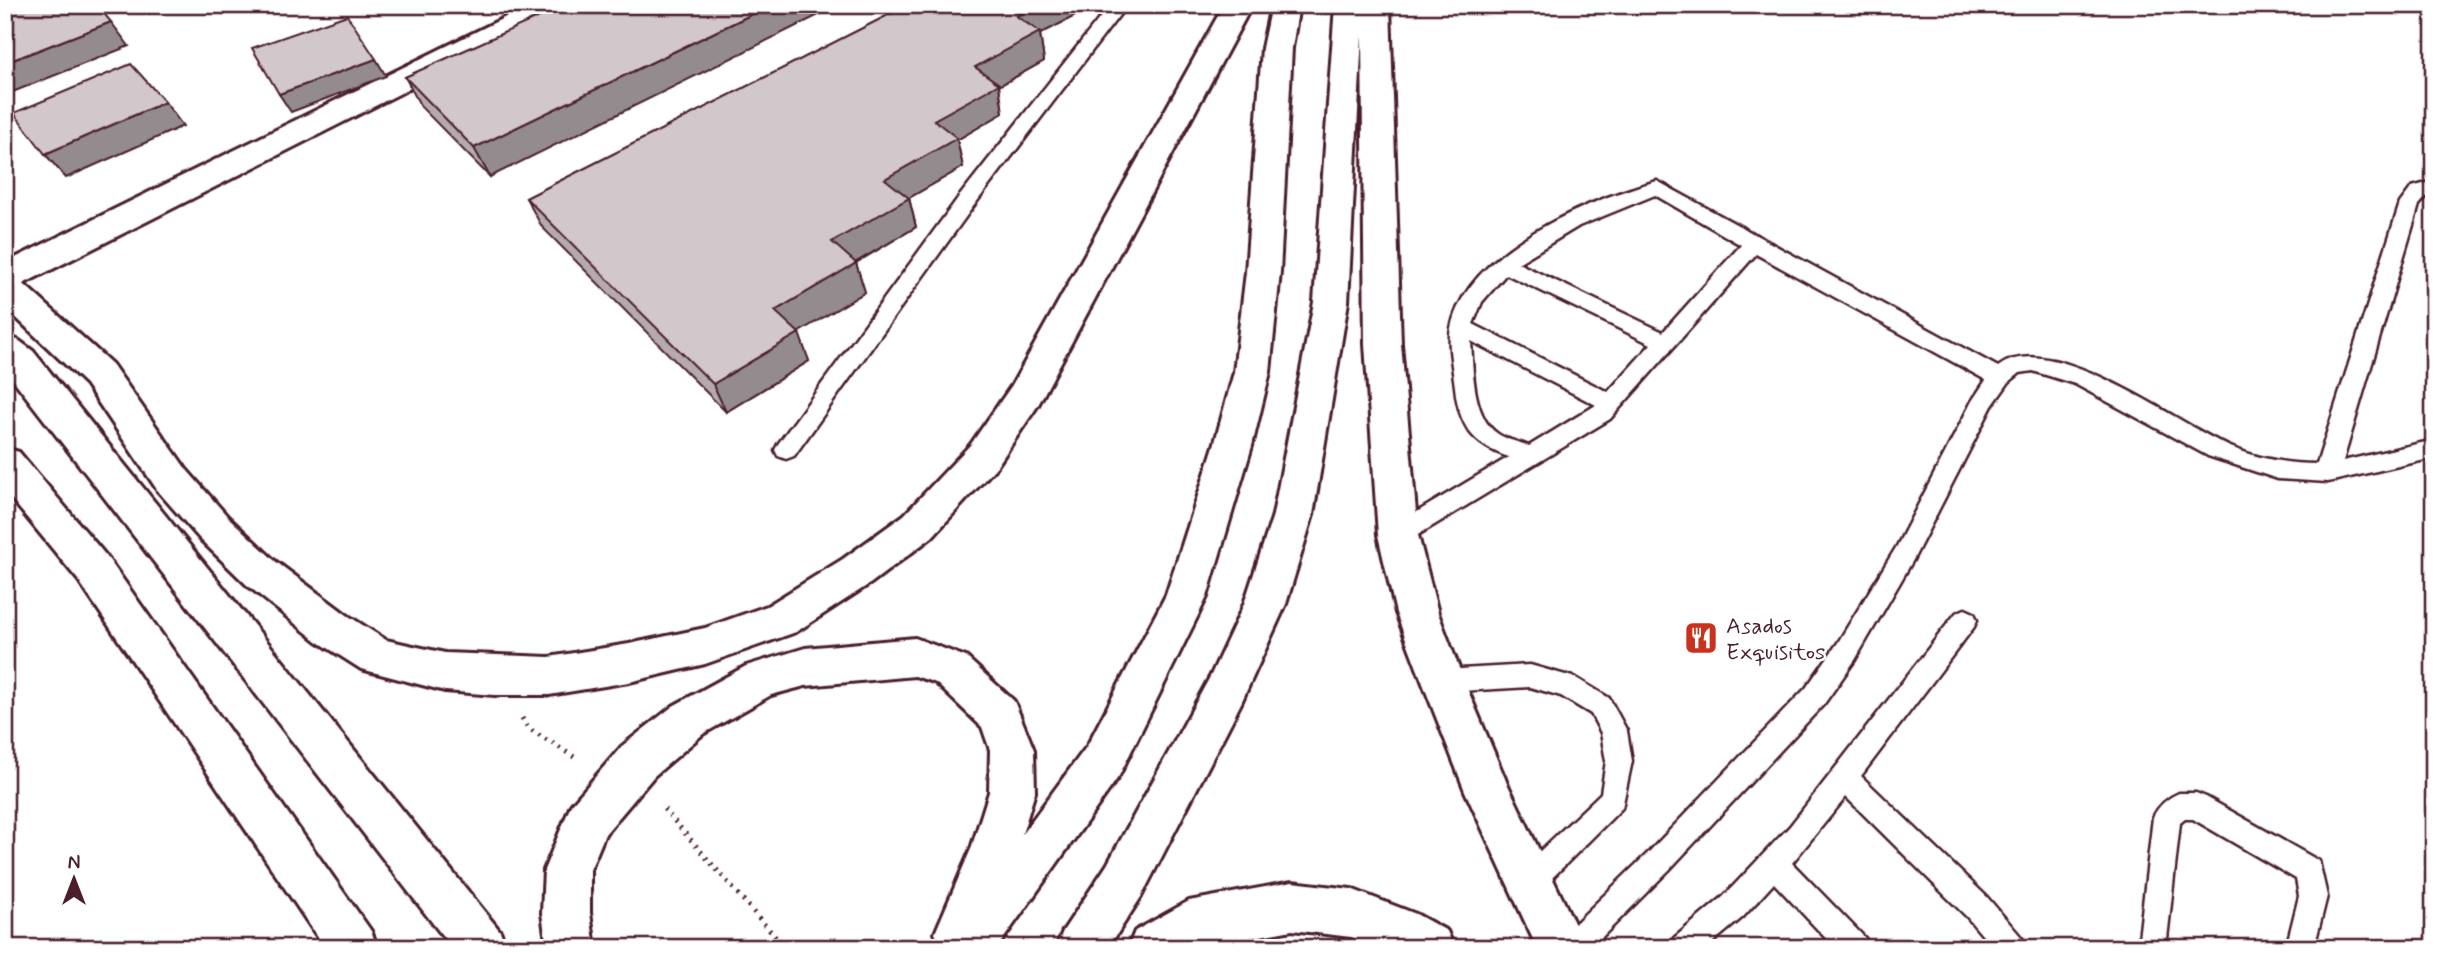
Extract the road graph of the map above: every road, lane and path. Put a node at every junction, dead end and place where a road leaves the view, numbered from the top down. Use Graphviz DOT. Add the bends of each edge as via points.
graph roads {
  1 [pos="553,5"];
  2 [pos="1119,5"];
  3 [pos="1238,5"];
  4 [pos="1285,5"];
  5 [pos="1349,5"];
  6 [pos="1376,5"];
  7 [pos="2434,187"];
  8 [pos="1754,244"];
  9 [pos="1504,265"];
  10 [pos="5,278"];
  11 [pos="5,287"];
  12 [pos="1461,327"];
  13 [pos="1665,342"];
  14 [pos="5,349"];
  15 [pos="2000,378"];
  16 [pos="1611,403"];
  17 [pos="2434,449"];
  18 [pos="786,450"];
  19 [pos="1531,455"];
  20 [pos="5,463"];
  21 [pos="2328,473"];
  22 [pos="1398,535"];
  23 [pos="1965,620"];
  24 [pos="495,676"];
  25 [pos="1443,681"];
  26 [pos="584,763"];
  27 [pos="1844,777"];
  28 [pos="664,809"];
  29 [pos="1773,863"];
  30 [pos="1529,881"];
  31 [pos="354,948"];
  32 [pos="483,948"];
  33 [pos="571,948"];
  34 [pos="785,948"];
  35 [pos="953,948"];
  36 [pos="967,948"];
  37 [pos="1080,948"];
  38 [pos="1152,948"];
  39 [pos="1430,948"];
  40 [pos="1562,948"];
  41 [pos="1570,948"];
  42 [pos="1684,948"];
  43 [pos="1855,948"];
  44 [pos="2012,948"];
  45 [pos="2152,948"];
  46 [pos="2300,948"];
  1 -- 10 [label="main road"];
  2 -- 18 [label="lane" via="965,203"];
  3 -- 24 [label="main road" via="1025,395 984,455 918,526 857,571 768,624 705,646 629,663 549,676"];
  4 -- 36 [label="main road" via="1252,372 1186,597 1103,761"];
  5 -- 37 [label="main road" via="1331,302 1293,515 1265,604 1226,689 1124,881"];
  6 -- 22 [label="main road" via="1383,344"];
  7 -- 21 [label="lane" via="2419,192 2410,202"];
  8 -- 9 [label="lane" via="1657,187 1564,225"];
  8 -- 13 [label="lane"];
  8 -- 15 [label="lane"];
  9 -- 12 [label="lane" via="1475,295"];
  9 -- 13 [label="lane"];
  11 -- 24 [label="main road" via="99,374 172,480 214,528 290,596 376,656 445,672"];
  12 -- 16 [label="lane"];
  12 -- 19 [label="lane" via="1466,390 1475,423 1489,440"];
  13 -- 16 [label="lane"];
  14 -- 32 [label="main road" via="20,361"];
  15 -- 21 [label="lane" via="2016,366 2050,365 2245,462 2306,475"];
  15 -- 41 [label="lane" via="1983,401 1906,552 1815,696"];
  16 -- 19 [label="lane"];
  17 -- 21 [label="lane"];
  19 -- 22 [label="lane"];
  20 -- 31 [label="main road" via="93,569"];
  22 -- 25 [label="main road" via="1417,613"];
  23 -- 27 [label="lane"];
  24 -- 26 [label="path" via="528,728"];
  25 -- 30 [label="main road"];
  25 -- 30 [label="lane" via="1530,676 1567,686 1601,706 1614,731 1619,761 1613,799"];
  27 -- 29 [label="lane"];
  27 -- 44 [label="lane" via="1977,907"];
  28 -- 34 [label="path"];
  29 -- 42 [label="lane" via="1733,907"];
  29 -- 43 [label="lane"];
  30 -- 40 [label="main road"];
  33 -- 35 [label="main road" via="566,870 587,820 638,761 688,720 761,679 806,667 915,657 951,670 999,715 1012,750 1012,792"];
  38 -- 39 [label="main road" via="1189,925 1292,906 1351,914 1416,938"];
  45 -- 46 [label="lane" via="2167,817 2179,806 2196,806 2309,871 2313,896"];
}
